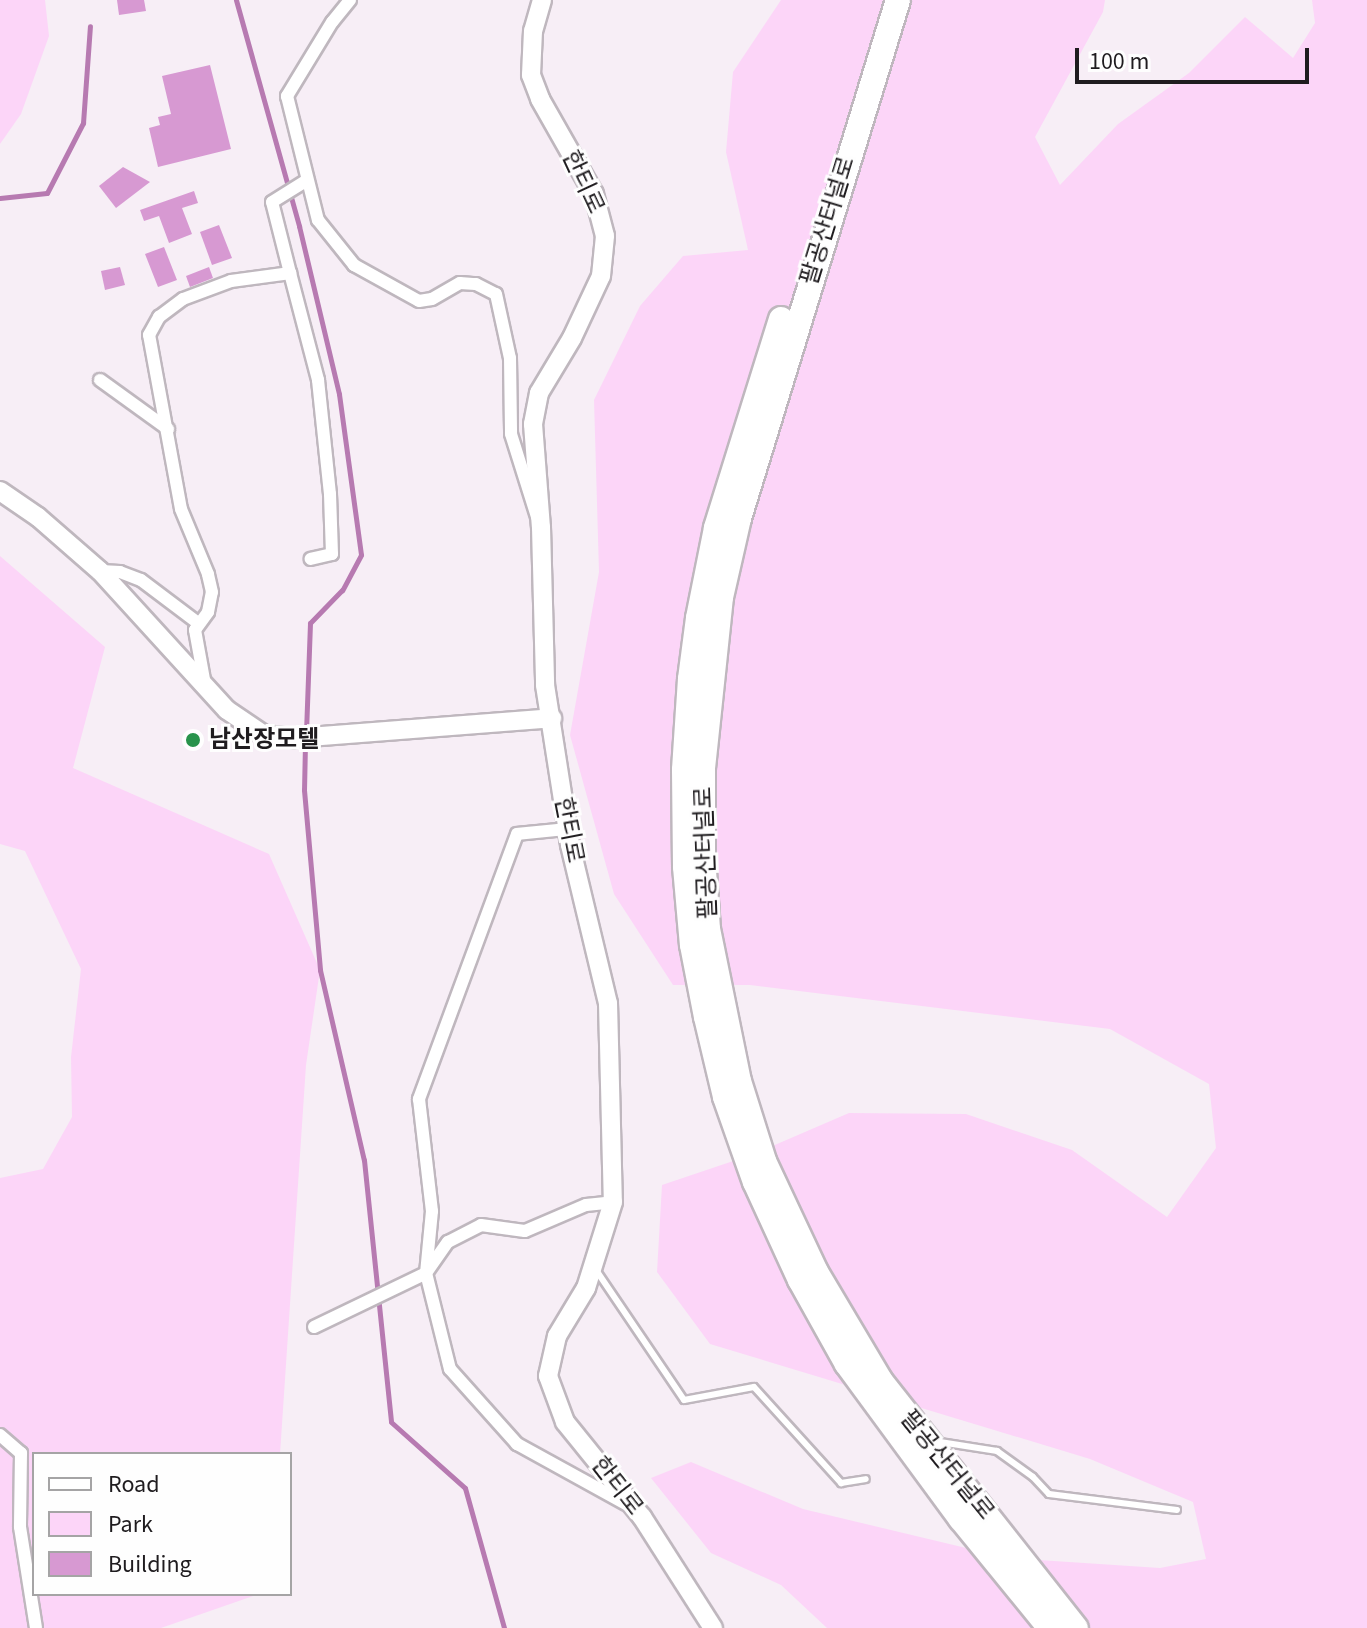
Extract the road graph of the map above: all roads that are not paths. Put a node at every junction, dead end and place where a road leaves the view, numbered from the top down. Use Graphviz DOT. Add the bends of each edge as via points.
graph roads {
  1 [pos="350,0"];
  2 [pos="542,0"];
  3 [pos="882,0"];
  4 [pos="898,0"];
  5 [pos="306,181"];
  6 [pos="290,273"];
  7 [pos="100,380"];
  8 [pos="168,429"];
  9 [pos="0,491"];
  10 [pos="541,527"];
  11 [pos="311,559"];
  12 [pos="100,571"];
  13 [pos="198,623"];
  14 [pos="205,686"];
  15 [pos="552,718"];
  16 [pos="567,829"];
  17 [pos="613,1202"];
  18 [pos="594,1267"];
  19 [pos="426,1273"];
  20 [pos="314,1327"];
  21 [pos="0,1435"];
  22 [pos="929,1440"];
  23 [pos="866,1479"];
  24 [pos="635,1508"];
  25 [pos="1177,1510"];
  26 [pos="36,1628"];
  27 [pos="713,1628"];
  28 [pos="1050,1628"];
  29 [pos="1076,1628"];
  1 -- 5 [label="street" via="287,96"];
  2 -- 10 [label="street, 한티로" via="533,31 531,75 594,194 605,236 595,291 536,405 533,438"];
  3 -- 28 [label="highway, 팔공산터널로" via="716,528 690,679 684,770 692,945 725,1097 755,1182 800,1280 847,1364 894,1432"];
  4 -- 29 [label="highway, 팔공산터널로" via="739,518 721,597 703,769 708,929 747,1108 784,1209 816,1272 880,1380"];
  5 -- 6 [label="street" via="272,202"];
  5 -- 10 [label="street" via="318,220 354,265 419,301 460,283 496,294 510,358 511,434"];
  6 -- 8 [label="street" via="231,281 171,305 159,317 149,342"];
  6 -- 11 [label="street" via="318,380 330,494 332,554"];
  7 -- 8 [label="street"];
  8 -- 13 [label="street" via="181,509 212,592 208,612"];
  9 -- 12 [label="street"];
  10 -- 15 [label="street, 한티로" via="543,653"];
  12 -- 13 [label="street" via="141,580"];
  12 -- 14 [label="street"];
  13 -- 14 [label="street"];
  14 -- 15 [label="street" via="244,724 285,738"];
  15 -- 16 [label="street, 한티로"];
  16 -- 17 [label="street, 한티로" via="608,1003"];
  16 -- 19 [label="street" via="517,834 419,1099 432,1211"];
  17 -- 18 [label="street, 한티로"];
  17 -- 19 [label="street" via="586,1205 525,1231 481,1225 448,1242"];
  18 -- 23 [label="lane" via="684,1400 754,1387 841,1483"];
  18 -- 24 [label="street, 한티로" via="557,1336 548,1376 565,1422"];
  19 -- 20 [label="street"];
  19 -- 24 [label="street" via="450,1369 517,1444"];
  21 -- 26 [label="street" via="21,1453 20,1527"];
  22 -- 25 [label="lane" via="997,1451 1049,1494"];
  24 -- 27 [label="street, 한티로"];
}
